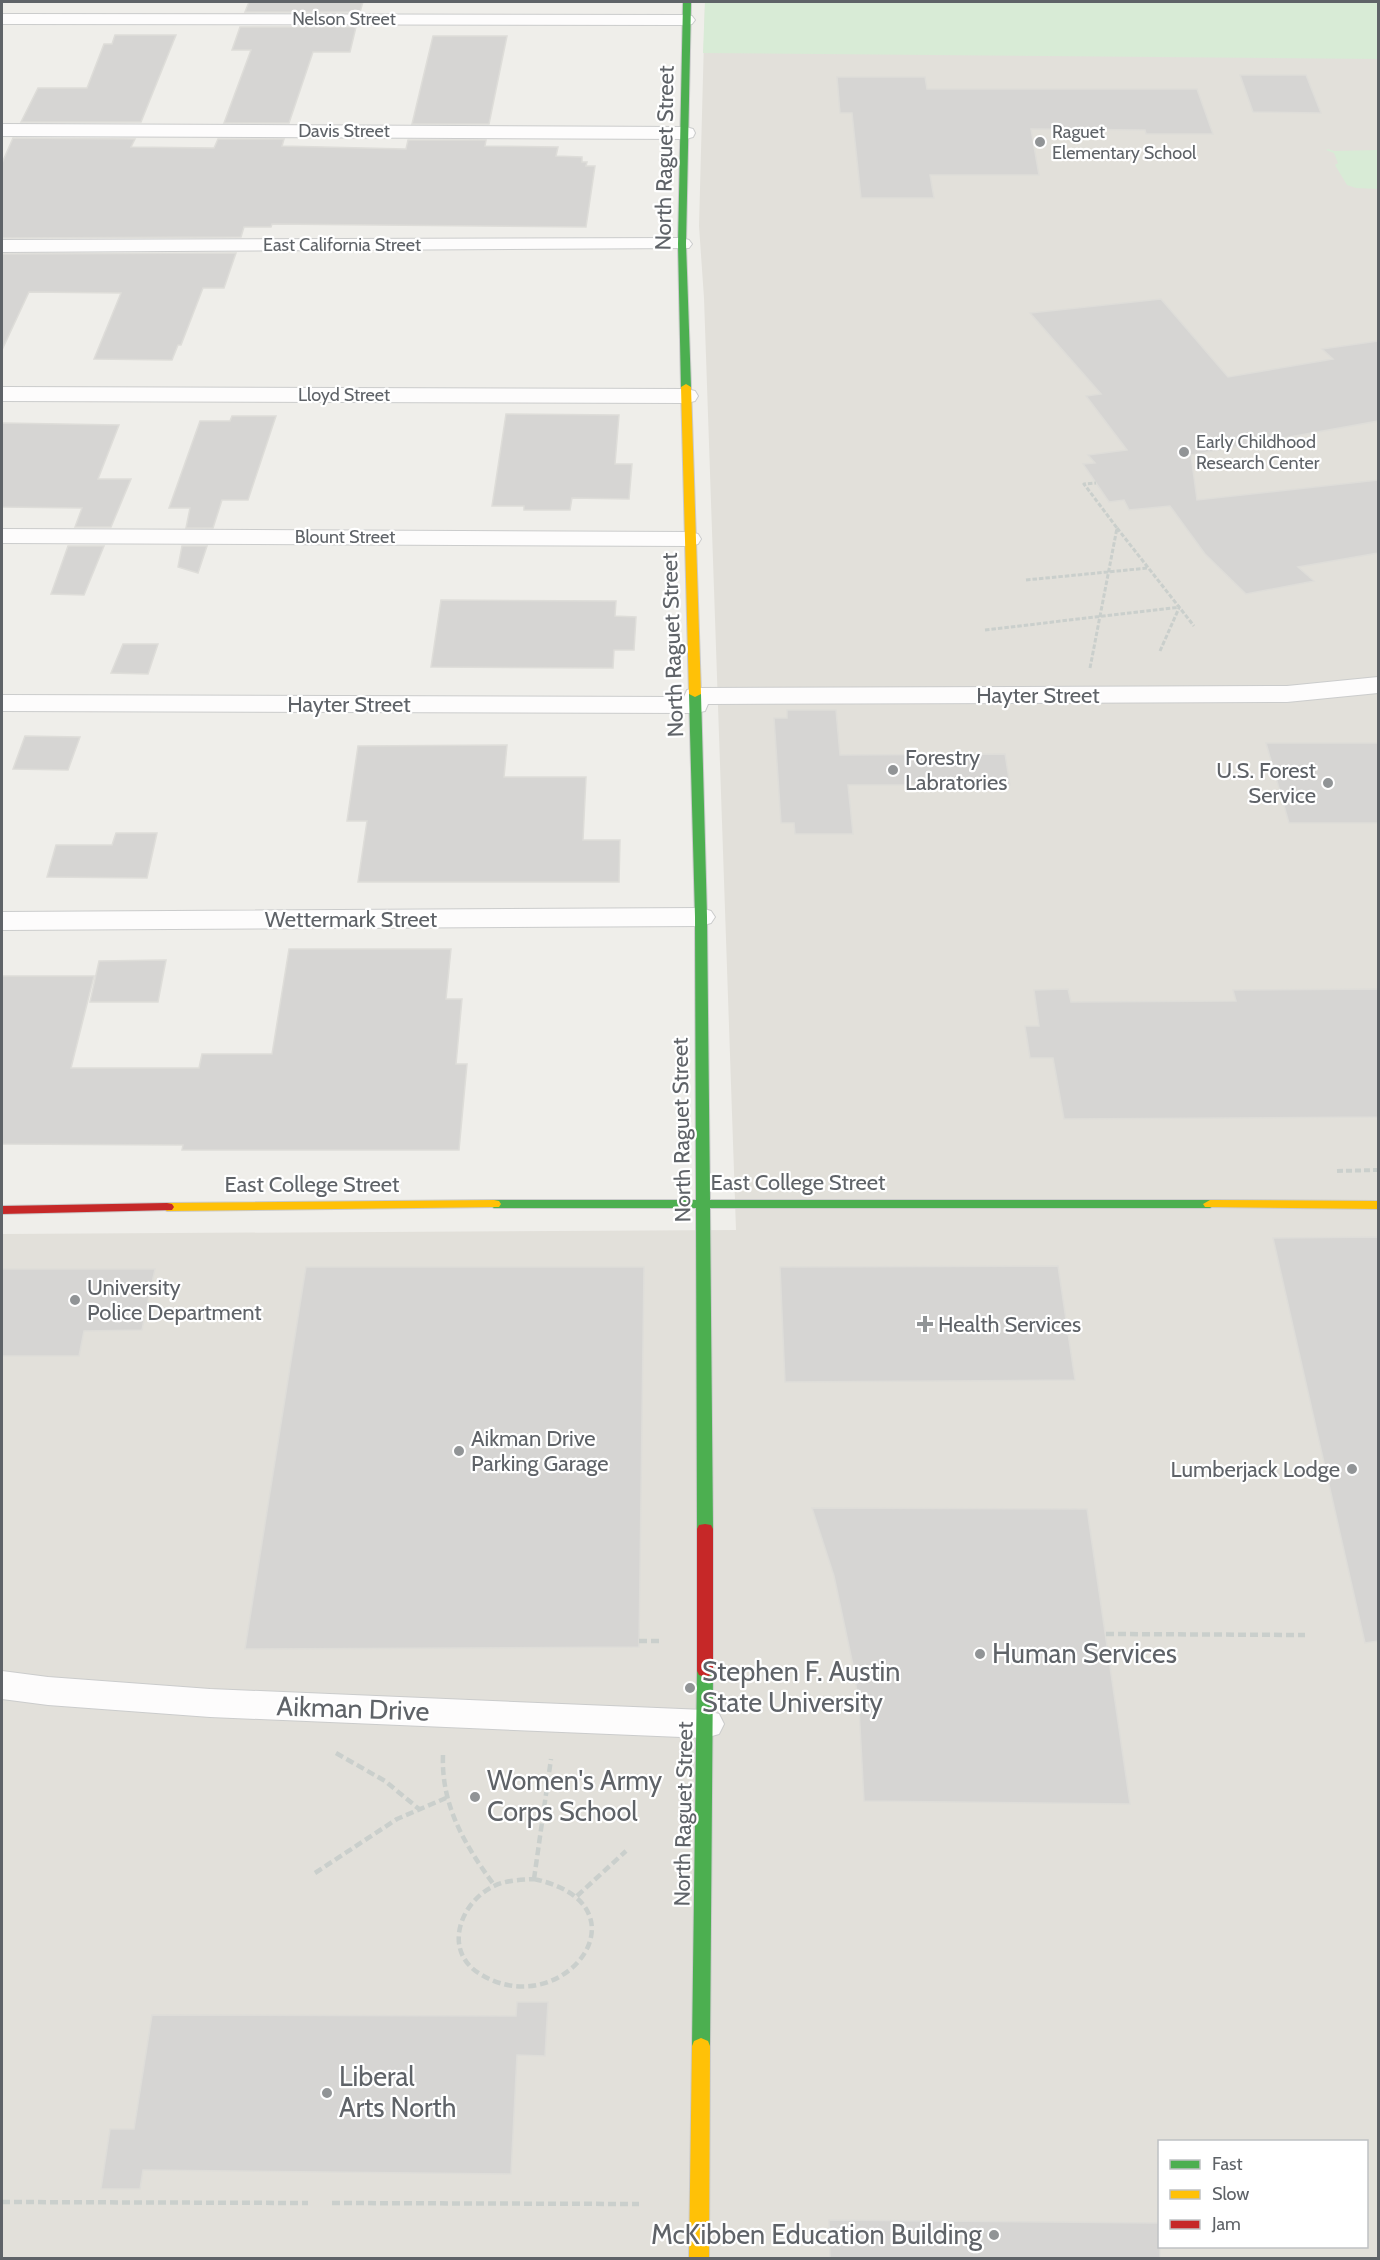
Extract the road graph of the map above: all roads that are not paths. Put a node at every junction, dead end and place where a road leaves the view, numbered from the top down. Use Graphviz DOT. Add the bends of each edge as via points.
graph roads {
  1 [pos="687,2"];
  2 [pos="2,19"];
  3 [pos="686,20"];
  4 [pos="2,130"];
  5 [pos="686,133"];
  6 [pos="682,244"];
  7 [pos="2,246"];
  8 [pos="2,394"];
  9 [pos="687,396"];
  10 [pos="2,536"];
  11 [pos="689,539"];
  12 [pos="1378,685"];
  13 [pos="696,700"];
  14 [pos="2,703"];
  15 [pos="700,917"];
  16 [pos="2,921"];
  17 [pos="703,1203"];
  18 [pos="1378,1205"];
  19 [pos="2,1210"];
  20 [pos="2,1685"];
  21 [pos="705,1724"];
  22 [pos="699,2259"];
  1 -- 3 [label="street, North Raguet Street"];
  2 -- 3 [label="street, Nelson Street"];
  3 -- 5 [label="street, North Raguet Street"];
  4 -- 5 [label="street, Davis Street"];
  5 -- 6 [label="street, North Raguet Street"];
  6 -- 7 [label="street, East California Street"];
  6 -- 9 [label="street, North Raguet Street"];
  8 -- 9 [label="street, Lloyd Street"];
  9 -- 11 [label="street, North Raguet Street"];
  10 -- 11 [label="street, Blount Street"];
  11 -- 13 [label="street, North Raguet Street"];
  12 -- 13 [label="street, Hayter Street" via="1287,694"];
  13 -- 14 [label="street, Hayter Street"];
  13 -- 15 [label="street, North Raguet Street"];
  15 -- 16 [label="street, Wettermark Street"];
  15 -- 17 [label="street, North Raguet Street"];
  17 -- 18 [label="street, East College Street"];
  17 -- 19 [label="street, East College Street"];
  17 -- 21 [label="street, North Raguet Street"];
  20 -- 21 [label="street, Aikman Drive" via="210,1703"];
  21 -- 22 [label="street, North Raguet Street"];
}
